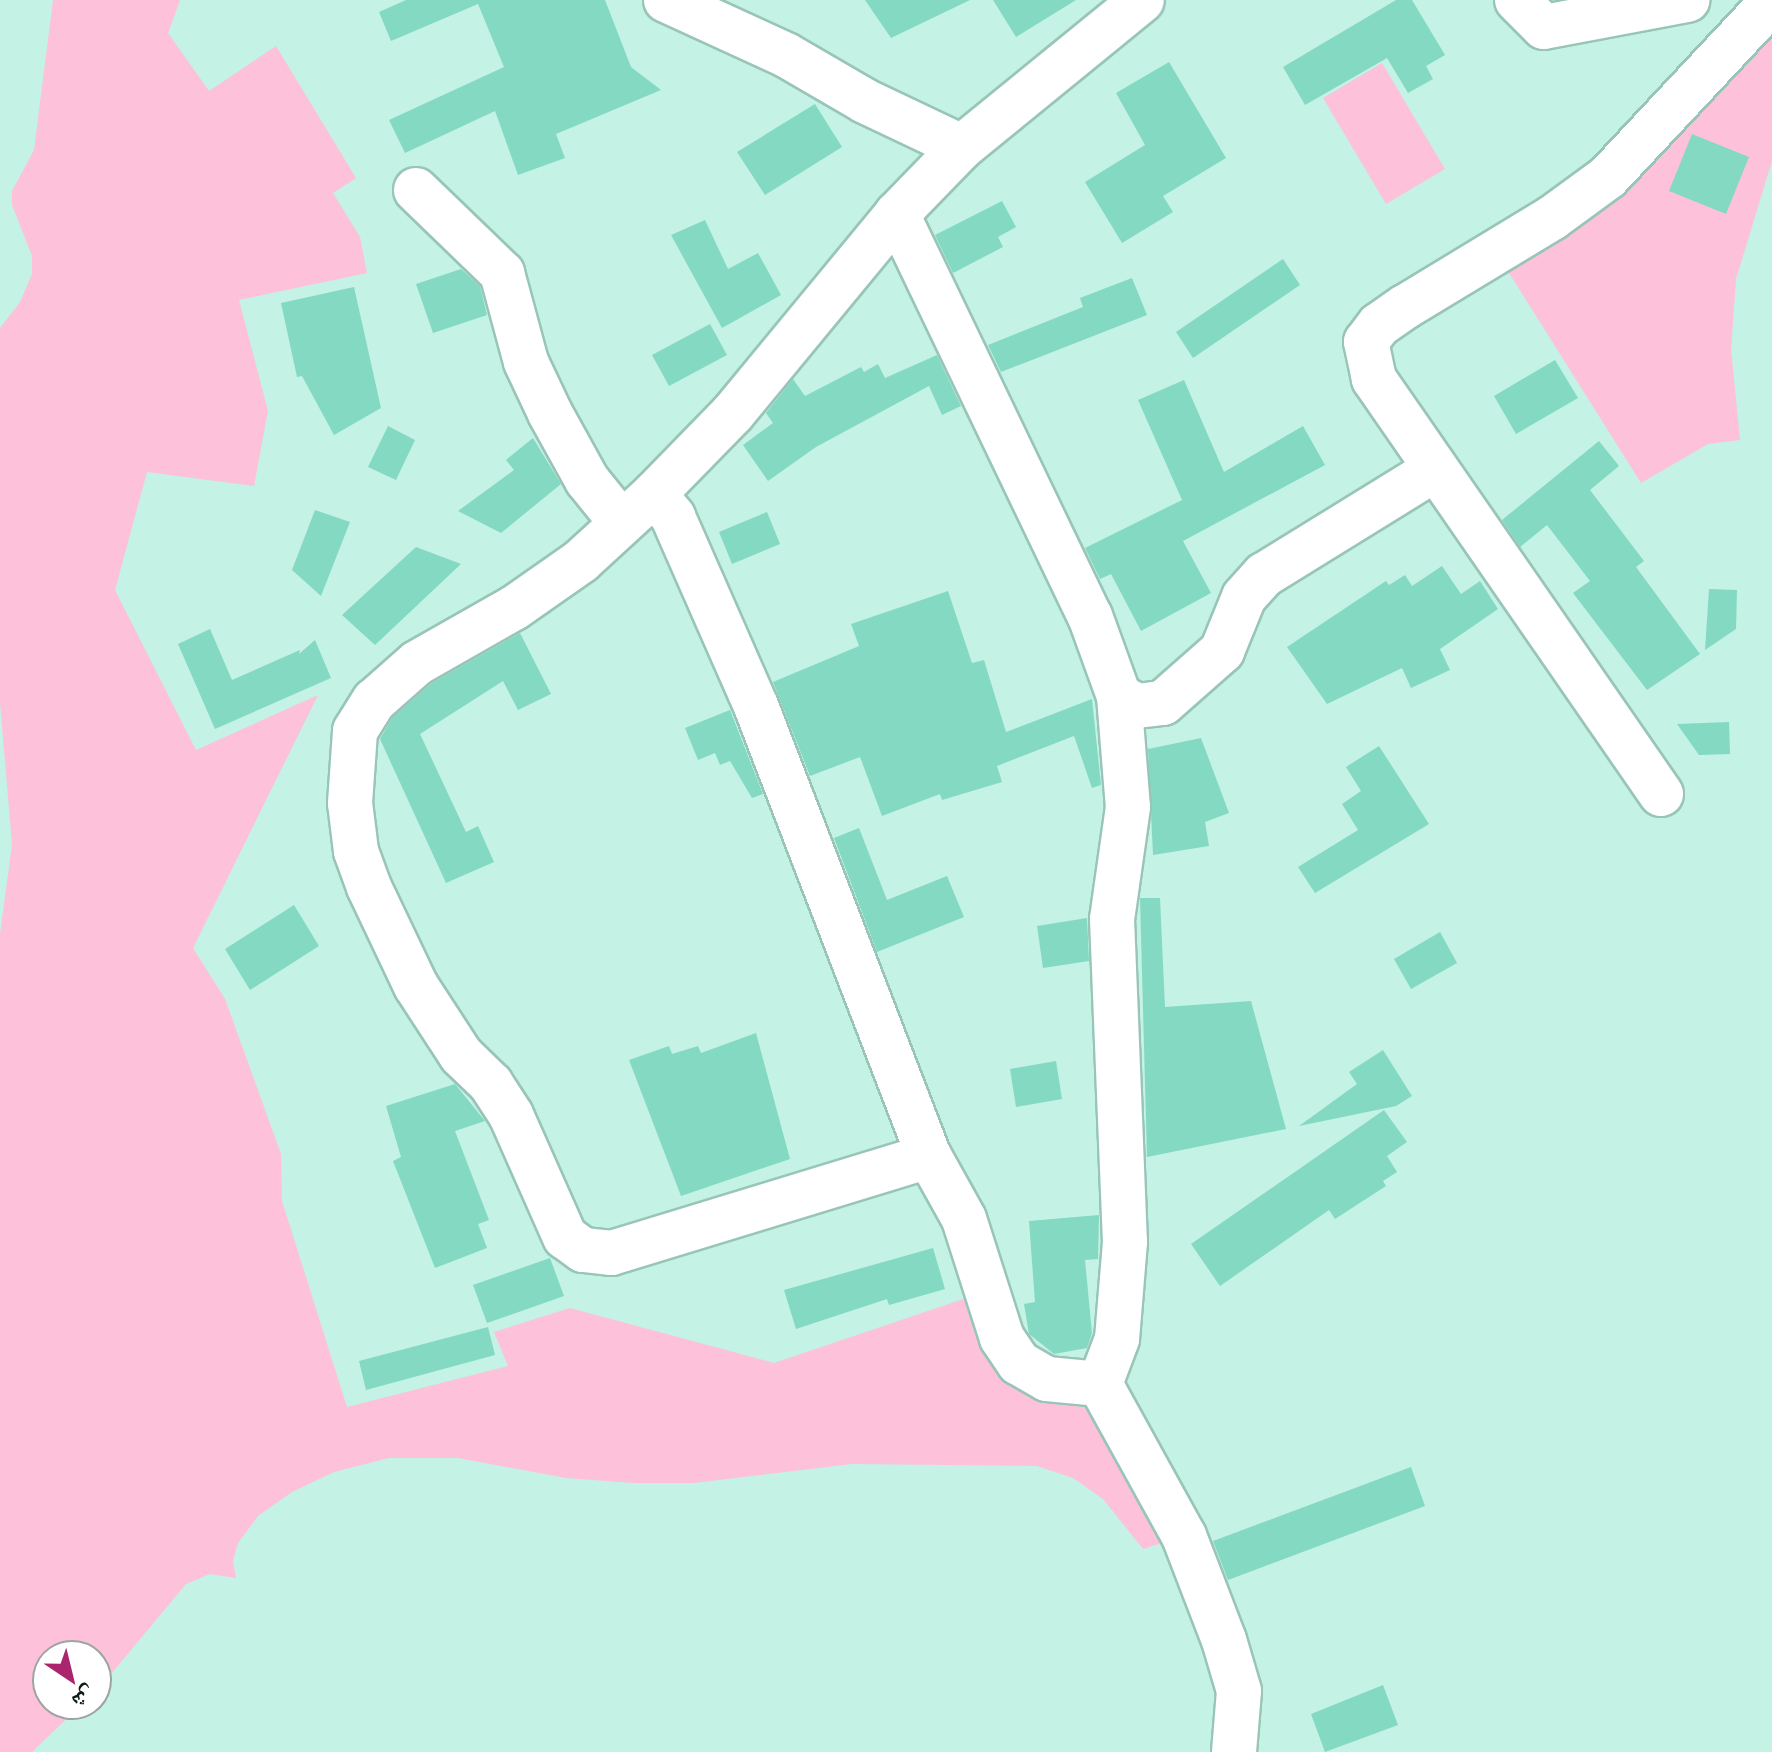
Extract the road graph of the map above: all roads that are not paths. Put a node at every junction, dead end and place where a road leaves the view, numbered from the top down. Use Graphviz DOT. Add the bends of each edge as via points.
graph roads {
  1 [pos="666,0"];
  2 [pos="1517,0"];
  3 [pos="1687,0"];
  4 [pos="1137,2"];
  5 [pos="1772,2"];
  6 [pos="1641,3"];
  7 [pos="962,147"];
  8 [pos="416,190"];
  9 [pos="897,214"];
  10 [pos="1434,470"];
  11 [pos="654,494"];
  12 [pos="620,521"];
  13 [pos="1119,696"];
  14 [pos="1661,794"];
  15 [pos="929,1156"];
  16 [pos="1100,1384"];
  17 [pos="1234,1752"];
  1 -- 7 [label="street" via="786,55 865,101"];
  2 -- 6 [label="street" via="1544,27"];
  3 -- 6 [label="street"];
  4 -- 7 [label="street"];
  5 -- 10 [label="street" via="1608,177 1552,218 1405,307 1366,342 1374,379"];
  7 -- 9 [label="street"];
  8 -- 12 [label="street" via="502,273 526,362 550,413 587,480"];
  9 -- 11 [label="street" via="733,413"];
  9 -- 13 [label="street" via="1090,616"];
  10 -- 13 [label="street" via="1264,575 1244,597 1222,651 1163,703 1137,706"];
  10 -- 14 [label="street"];
  11 -- 12 [label="street"];
  11 -- 15 [label="street" via="673,517 756,706"];
  12 -- 15 [label="street" via="548,585 417,663 374,701 355,731 350,803 356,851 391,938 461,1055 491,1084 511,1115 565,1237 583,1250 612,1253"];
  13 -- 16 [label="street" via="1128,807 1112,919 1125,1242 1117,1339"];
  15 -- 16 [label="street" via="964,1219 1002,1338 1019,1363 1047,1379"];
  16 -- 17 [label="street" via="1184,1536 1224,1640 1239,1691"];
}
